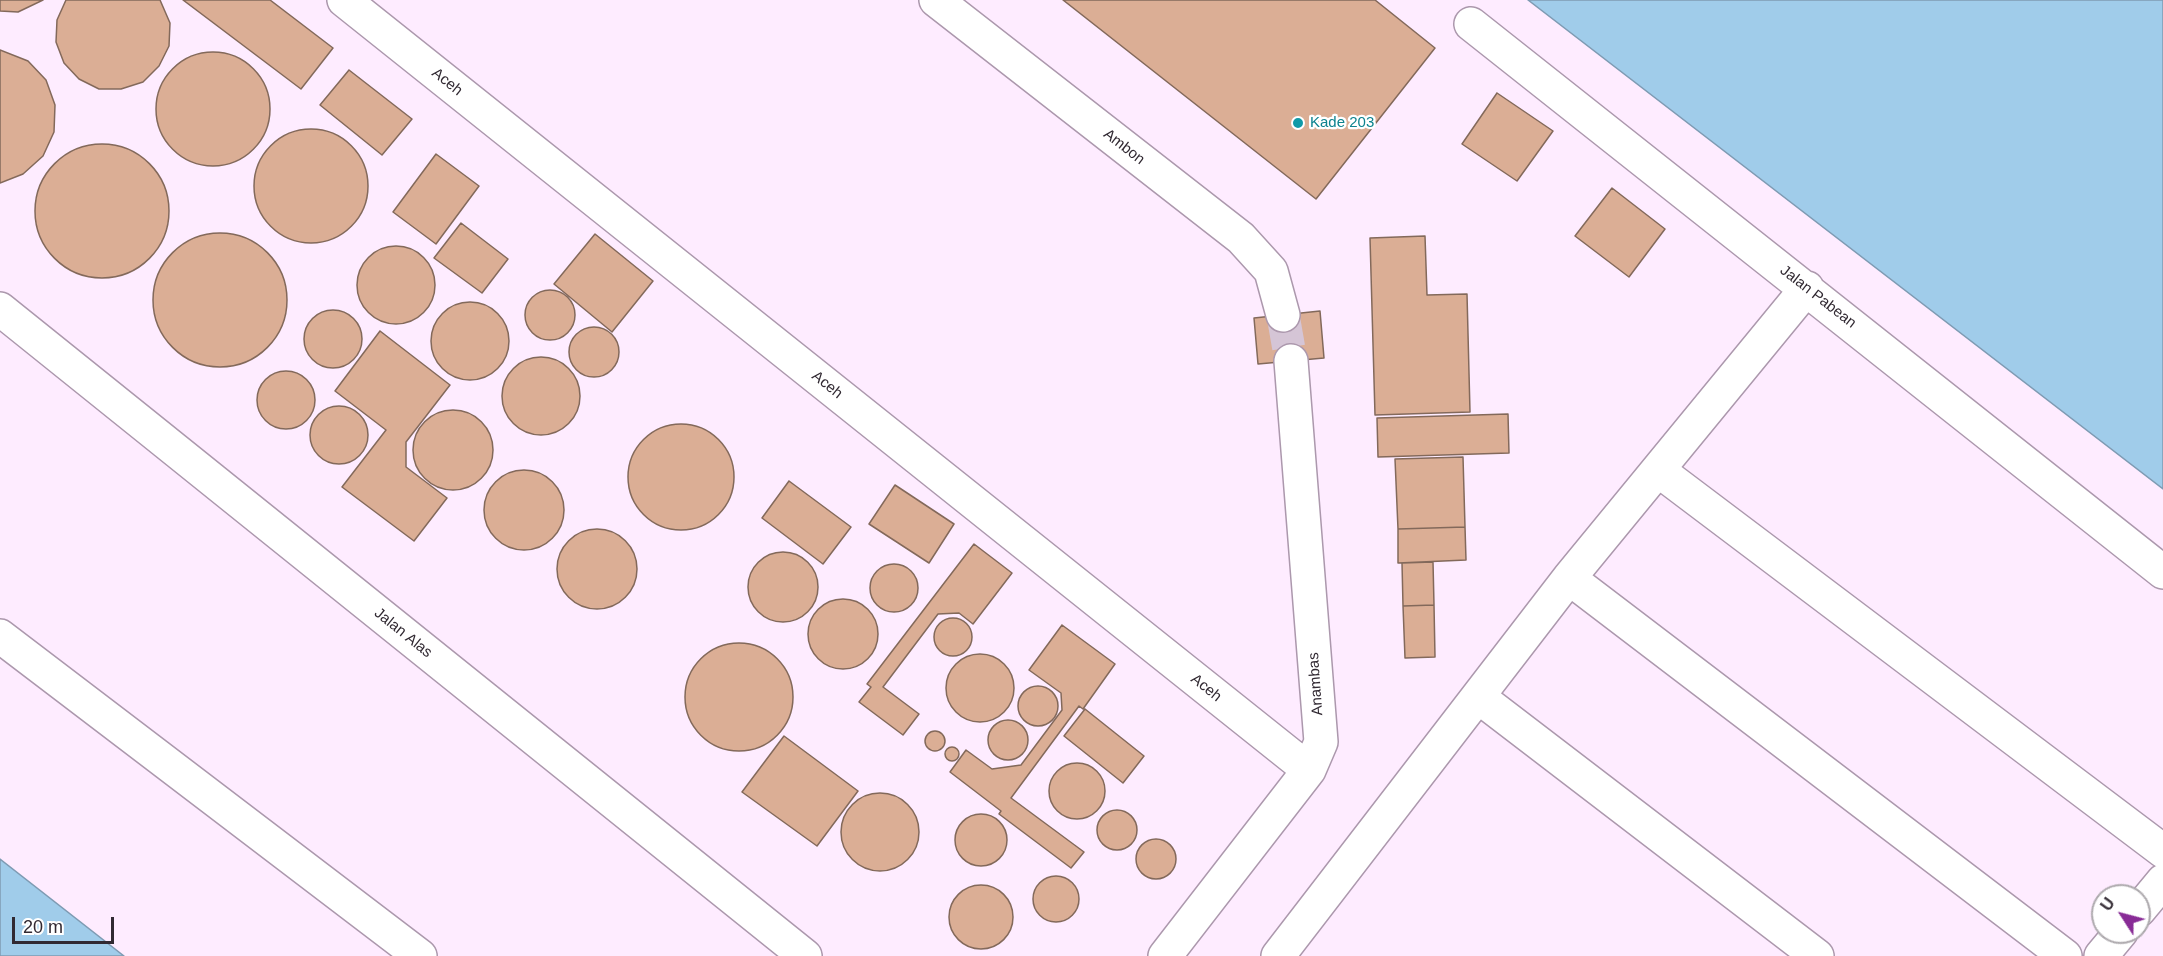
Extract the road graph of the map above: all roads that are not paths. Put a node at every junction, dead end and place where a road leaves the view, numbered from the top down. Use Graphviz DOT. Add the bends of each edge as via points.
graph roads {
  1 [pos="344,0"];
  2 [pos="936,0"];
  3 [pos="1471,24"];
  4 [pos="1807,288"];
  5 [pos="0,309"];
  6 [pos="1283,315"];
  7 [pos="1291,362"];
  8 [pos="1658,470"];
  9 [pos="2163,572"];
  10 [pos="1569,578"];
  11 [pos="0,636"];
  12 [pos="1480,698"];
  13 [pos="1309,770"];
  14 [pos="2163,850"];
  15 [pos="2163,881"];
  16 [pos="2151,896"];
  17 [pos="2111,944"];
  18 [pos="420,956"];
  19 [pos="806,956"];
  20 [pos="1165,956"];
  21 [pos="1278,956"];
  22 [pos="1817,956"];
  23 [pos="2065,956"];
  24 [pos="2101,956"];
  1 -- 13 [label="lane, Aceh"];
  2 -- 6 [label="lane, Ambon" via="1241,237 1270,271"];
  3 -- 4 [label="lane, Jalan Pabean"];
  4 -- 8 [label="lane"];
  4 -- 9 [label="lane, Jalan Pabean"];
  5 -- 19 [label="lane, Jalan Alas"];
  7 -- 13 [label="lane, Anambas" via="1320,742"];
  8 -- 10 [label="lane"];
  8 -- 14 [label="lane"];
  10 -- 12 [label="lane"];
  10 -- 23 [label="lane"];
  11 -- 18 [label="lane"];
  12 -- 21 [label="lane"];
  12 -- 22 [label="lane"];
  13 -- 20 [label="lane, Anambas"];
  15 -- 16 [label="lane"];
  17 -- 24 [label="lane"];
}
